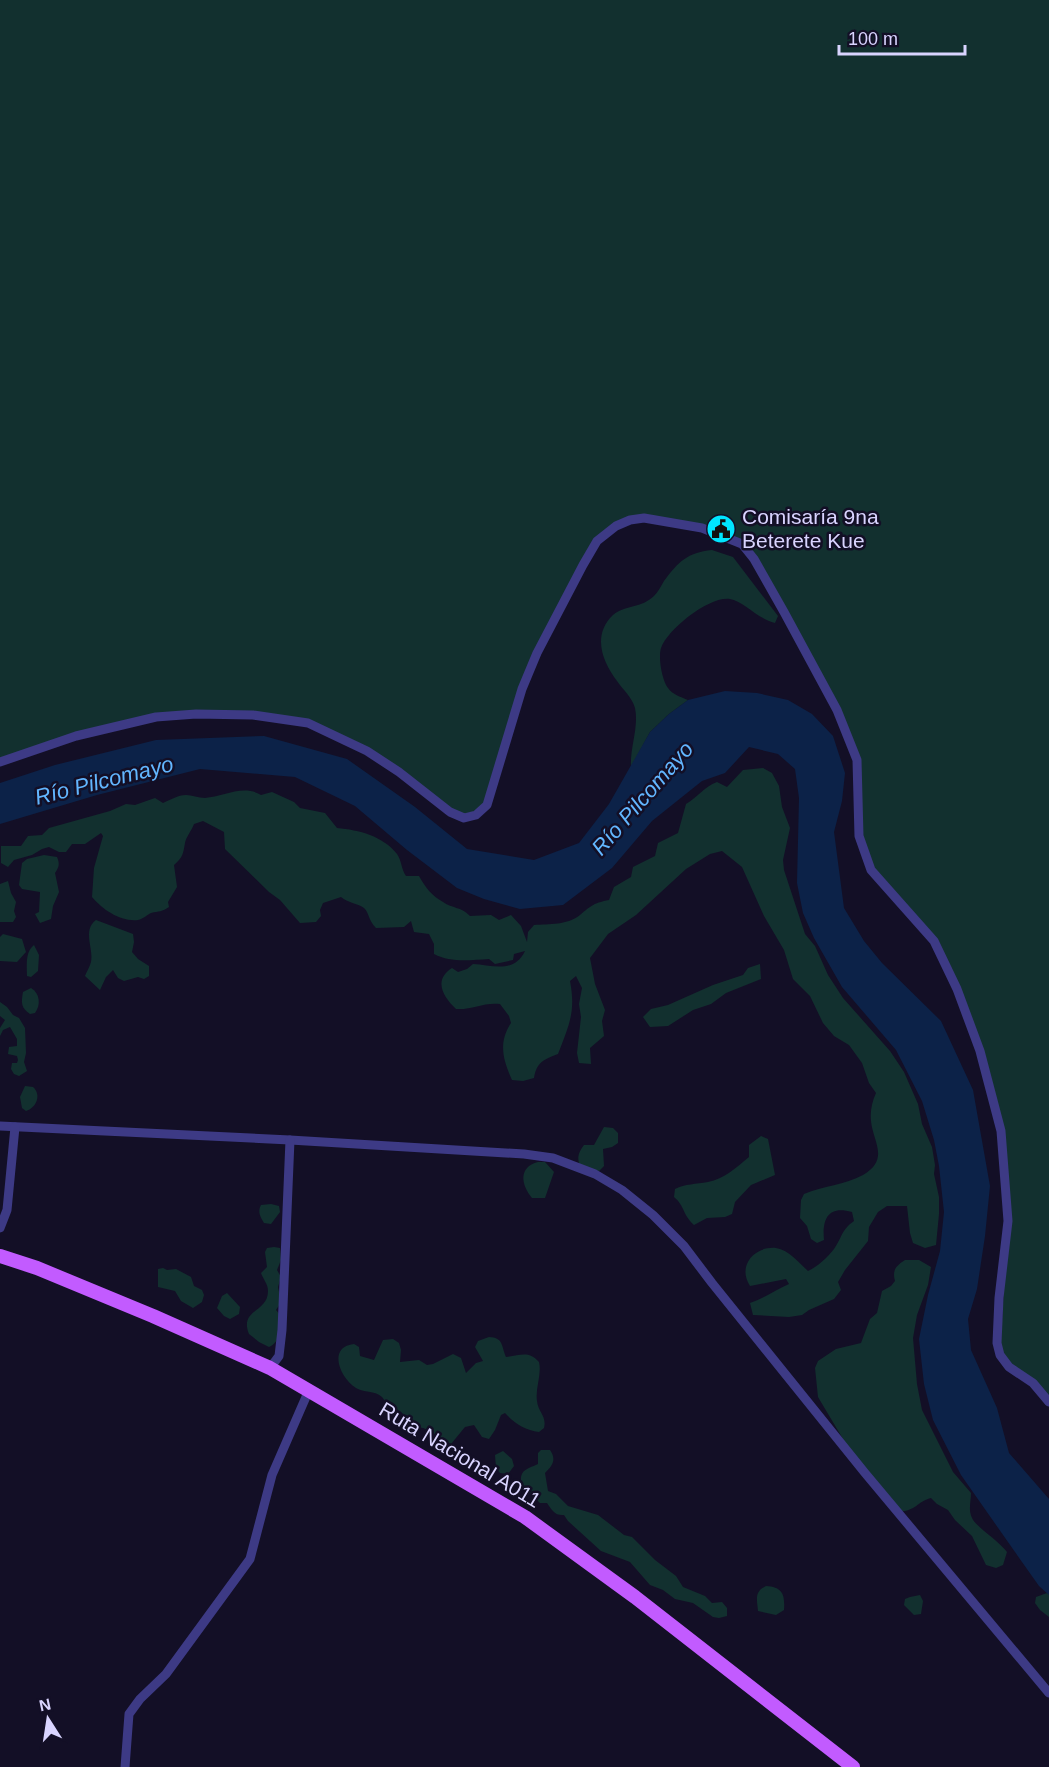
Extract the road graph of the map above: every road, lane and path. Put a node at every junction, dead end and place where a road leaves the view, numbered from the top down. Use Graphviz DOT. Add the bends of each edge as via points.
graph roads {
  1 [pos="0,762"];
  2 [pos="0,1126"];
  3 [pos="15,1127"];
  4 [pos="290,1140"];
  5 [pos="0,1228"];
  6 [pos="0,1256"];
  7 [pos="270,1368"];
  8 [pos="309,1390"];
  9 [pos="1049,1402"];
  10 [pos="1049,1693"];
  11 [pos="124,1767"];
  12 [pos="853,1767"];
  1 -- 9 [label="street" via="76,736 156,717 279,717 308,723 367,751 450,813 464,818 476,815 487,805 537,653 597,541 616,526 644,518 702,528 742,544 837,710 853,750 859,778 859,836 871,870 934,940 980,1051 1001,1131 1008,1221 997,1342 1000,1355 1009,1366 1034,1383"];
  2 -- 3 [label="street"];
  3 -- 4 [label="street"];
  3 -- 5 [label="street" via="7,1210"];
  4 -- 7 [label="street" via="282,1330 279,1356"];
  4 -- 10 [label="street" via="543,1156 577,1166 622,1190 684,1246 865,1473"];
  6 -- 7 [label="main road, Ruta Nacional A011" via="37,1268"];
  7 -- 8 [label="main road, Ruta Nacional A011"];
  8 -- 11 [label="street" via="272,1475 250,1559 166,1674 129,1714"];
  8 -- 12 [label="main road, Ruta Nacional A011" via="525,1517 635,1597"];
}
